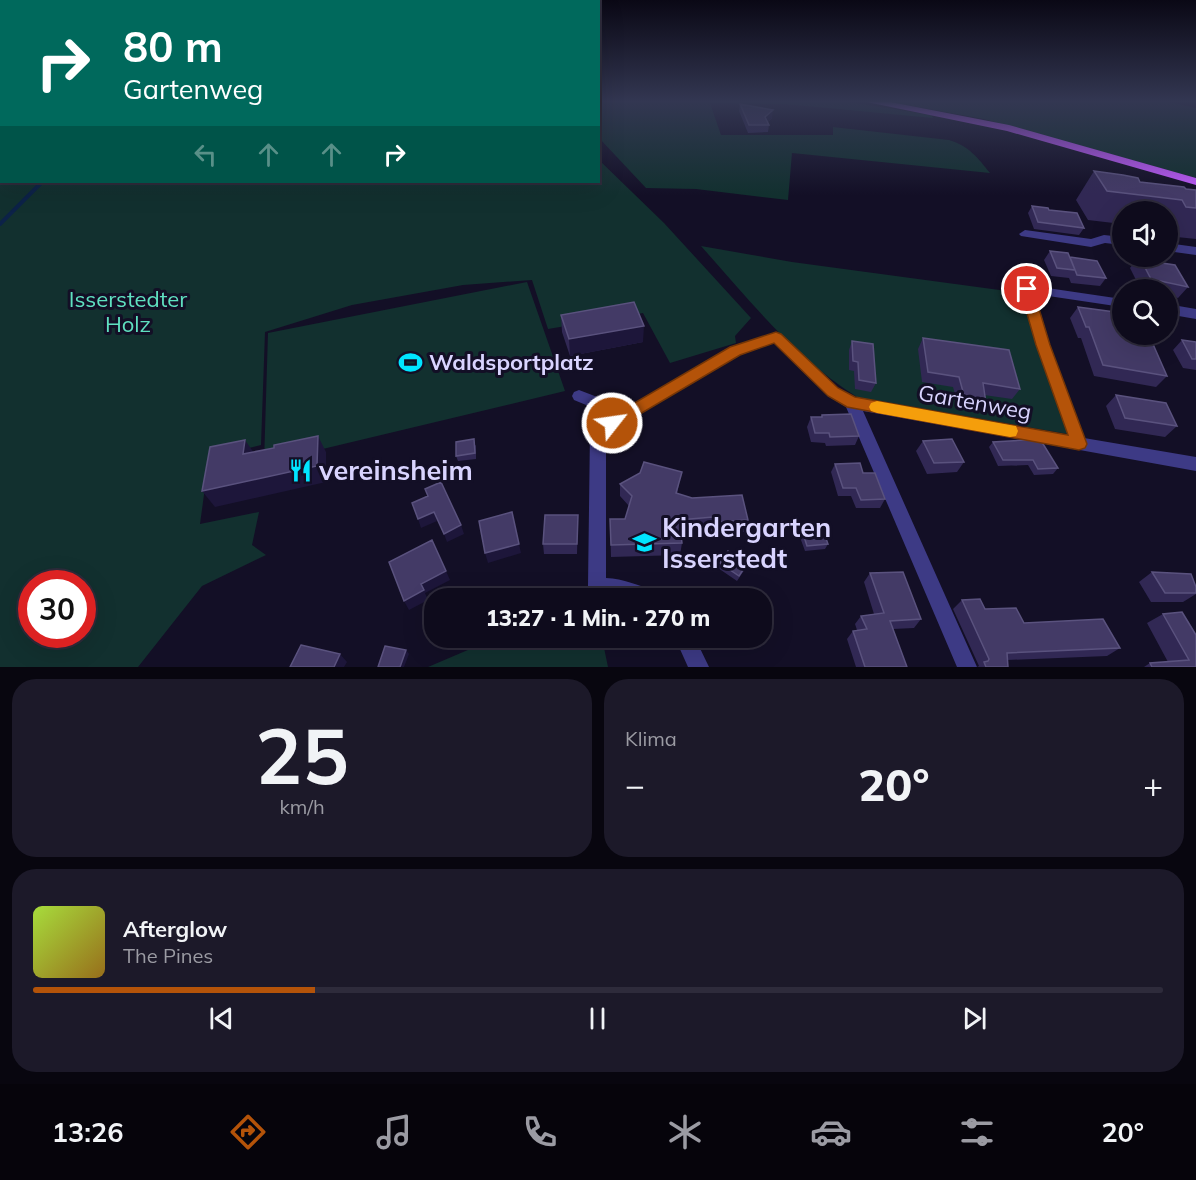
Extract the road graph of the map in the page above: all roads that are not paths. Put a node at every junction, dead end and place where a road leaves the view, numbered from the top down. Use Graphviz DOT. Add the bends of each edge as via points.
graph roads {
  1 [pos="1023,132"];
  2 [pos="1196,182"];
  3 [pos="1025,234"];
  4 [pos="1112,240"];
  5 [pos="1178,249"];
  6 [pos="1196,251"];
  7 [pos="1112,302"];
  8 [pos="1178,311"];
  9 [pos="1196,314"];
  10 [pos="579,396"];
  11 [pos="852,403"];
  12 [pos="627,415"];
  13 [pos="1079,444"];
  14 [pos="1196,464"];
  15 [pos="622,588"];
  16 [pos="690,648"];
  17 [pos="699,667"];
  18 [pos="968,667"];
  1 -- 2 [label="main road"];
  3 -- 4 [label="street" via="1091,243"];
  5 -- 6 [label="street"];
  7 -- 13 [label="street" via="1027,289"];
  8 -- 9 [label="street"];
  10 -- 12 [label="street"];
  11 -- 12 [label="street, Gartenweg" via="833,392 776,337 735,351"];
  11 -- 13 [label="street, Gartenweg"];
  11 -- 18 [label="street"];
  12 -- 15 [label="street" via="598,431 597,586"];
  13 -- 14 [label="street, Gartenweg"];
  16 -- 17 [label="street"];
}
